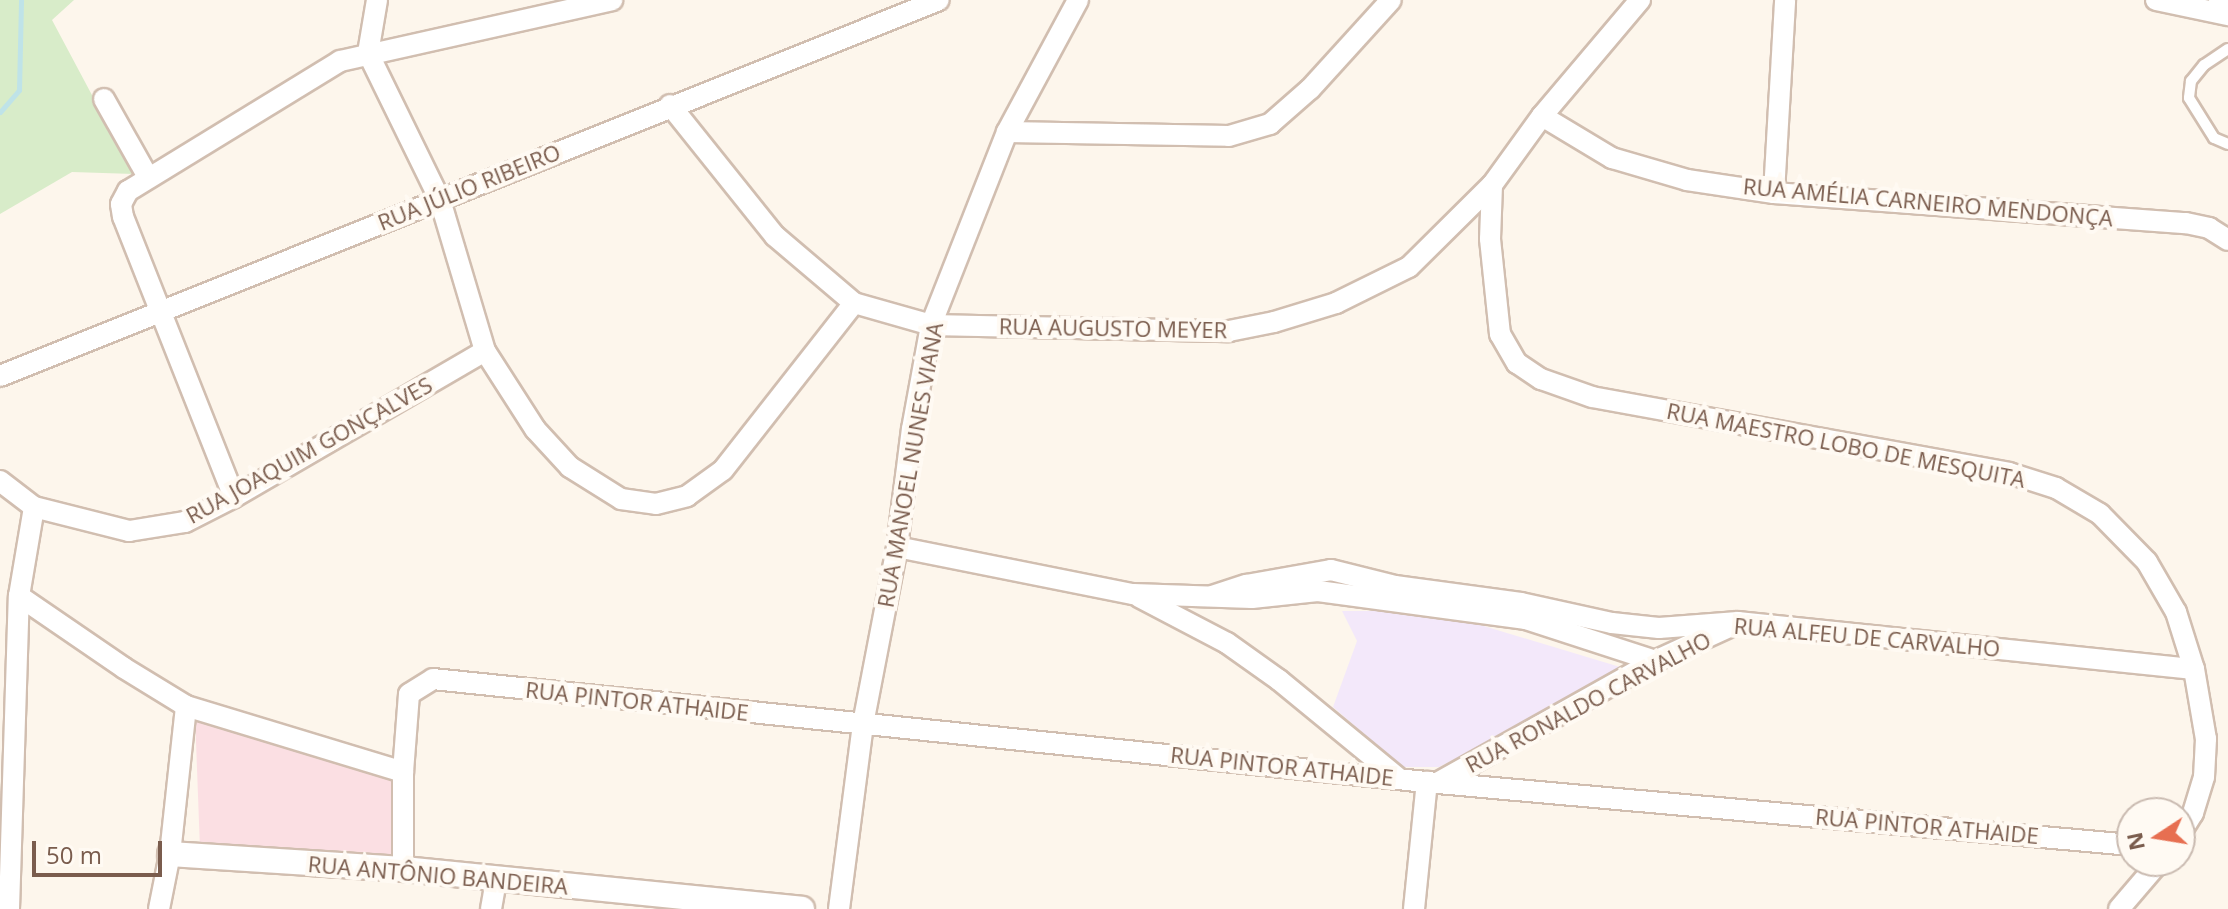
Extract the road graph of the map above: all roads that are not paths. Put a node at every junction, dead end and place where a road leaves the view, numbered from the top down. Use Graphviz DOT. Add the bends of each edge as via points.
graph roads {
  1 [pos="377,0"];
  2 [pos="612,0"];
  3 [pos="939,0"];
  4 [pos="1078,0"];
  5 [pos="1391,0"];
  6 [pos="1640,0"];
  7 [pos="1785,0"];
  8 [pos="2156,0"];
  9 [pos="2221,0"];
  10 [pos="2228,13"];
  11 [pos="2228,49"];
  12 [pos="368,53"];
  13 [pos="104,99"];
  14 [pos="670,105"];
  15 [pos="1542,116"];
  16 [pos="1007,132"];
  17 [pos="2228,144"];
  18 [pos="148,177"];
  19 [pos="1492,185"];
  20 [pos="1774,193"];
  21 [pos="440,200"];
  22 [pos="2228,240"];
  23 [pos="854,303"];
  24 [pos="161,310"];
  25 [pos="931,325"];
  26 [pos="485,351"];
  27 [pos="0,376"];
  28 [pos="0,481"];
  29 [pos="234,497"];
  30 [pos="34,507"];
  31 [pos="897,547"];
  32 [pos="1133,594"];
  33 [pos="19,596"];
  34 [pos="1212,596"];
  35 [pos="1738,622"];
  36 [pos="1655,661"];
  37 [pos="2194,669"];
  38 [pos="186,706"];
  39 [pos="863,724"];
  40 [pos="393,770"];
  41 [pos="1397,777"];
  42 [pos="8,779"];
  43 [pos="1433,782"];
  44 [pos="2196,803"];
  45 [pos="2116,844"];
  46 [pos="170,854"];
  47 [pos="403,869"];
  48 [pos="2146,877"];
  49 [pos="496,880"];
  50 [pos="9,909"];
  51 [pos="159,909"];
  52 [pos="491,909"];
  53 [pos="802,909"];
  54 [pos="839,909"];
  55 [pos="1414,909"];
  56 [pos="2119,909"];
  1 -- 12 [label="street"];
  2 -- 12 [label="street"];
  3 -- 14 [label="street, RUA JÚLIO RIBEIRO"];
  4 -- 16 [label="street, RUA MANOEL NUNES VIANA"];
  5 -- 16 [label="street" via="1310,89 1270,124 1229,136"];
  6 -- 15 [label="street, RUA AUGUSTO MEYER"];
  7 -- 20 [label="street"];
  8 -- 10 [label="street"];
  9 -- 10 [label="street"];
  11 -- 17 [label="lane" via="2191,81 2189,98 2214,138"];
  12 -- 18 [label="street" via="340,61"];
  12 -- 21 [label="street"];
  13 -- 18 [label="street"];
  14 -- 21 [label="street, RUA JÚLIO RIBEIRO"];
  14 -- 23 [label="street" via="775,236"];
  15 -- 19 [label="street, RUA AUGUSTO MEYER"];
  15 -- 20 [label="street, RUA AMÉLIA CARNEIRO MENDONÇA" via="1612,158 1687,180"];
  16 -- 25 [label="street, RUA MANOEL NUNES VIANA"];
  18 -- 24 [label="street" via="128,191 121,204"];
  19 -- 25 [label="street, RUA AUGUSTO MEYER" via="1409,267 1336,303 1274,322 1229,331"];
  19 -- 37 [label="street, RUA MAESTRO LOBO DE MESQUITA" via="1493,294 1500,334 1517,363 1541,379 1592,397 2009,473 2056,488 2100,514 2147,562 2176,612"];
  20 -- 22 [label="street, RUA AMÉLIA CARNEIRO MENDONÇA" via="2186,223"];
  21 -- 24 [label="street, RUA JÚLIO RIBEIRO"];
  21 -- 26 [label="street"];
  23 -- 25 [label="street, RUA AUGUSTO MEYER"];
  23 -- 26 [label="street" via="723,470 687,496 656,504 621,499 570,467 535,429"];
  24 -- 27 [label="street, RUA JÚLIO RIBEIRO"];
  24 -- 29 [label="street"];
  25 -- 31 [label="street, RUA MANOEL NUNES VIANA"];
  26 -- 29 [label="street, RUA JOAQUIM GONÇALVES"];
  28 -- 30 [label="street"];
  29 -- 30 [label="street, RUA JOAQUIM GONÇALVES" via="185,522 129,531"];
  30 -- 33 [label="street"];
  31 -- 32 [label="street, RUA ALFEU DE CARVALHO"];
  31 -- 39 [label="street, RUA MANOEL NUNES VIANA"];
  32 -- 34 [label="street, RUA ALFEU DE CARVALHO"];
  32 -- 41 [label="street" via="1240,652"];
  33 -- 38 [label="street"];
  33 -- 42 [label="street"];
  34 -- 35 [label="street, RUA ALFEU DE CARVALHO" via="1331,570 1612,623 1659,628"];
  34 -- 36 [label="street, RUA ALFEU DE CARVALHO" via="1318,591 1526,619"];
  35 -- 36 [label="street, RUA RONALDO CARVALHO"];
  35 -- 37 [label="street, RUA ALFEU DE CARVALHO"];
  36 -- 43 [label="street, RUA RONALDO CARVALHO"];
  37 -- 44 [label="street, RUA MAESTRO LOBO DE MESQUITA" via="2206,739"];
  38 -- 40 [label="street"];
  38 -- 46 [label="street"];
  39 -- 40 [label="street, RUA PINTOR ATHAIDE" via="433,679 409,694"];
  39 -- 41 [label="street, RUA PINTOR ATHAIDE"];
  39 -- 54 [label="street, RUA MANOEL NUNES VIANA"];
  40 -- 47 [label="street"];
  41 -- 43 [label="street, RUA PINTOR ATHAIDE"];
  42 -- 50 [label="street"];
  43 -- 45 [label="street, RUA PINTOR ATHAIDE"];
  43 -- 55 [label="street"];
  46 -- 47 [label="street, RUA ANTÔNIO BANDEIRA"];
  46 -- 51 [label="street"];
  47 -- 49 [label="street, RUA ANTÔNIO BANDEIRA"];
  48 -- 56 [label="street"];
  49 -- 52 [label="street"];
  49 -- 53 [label="street, RUA ANTÔNIO BANDEIRA"];
}
